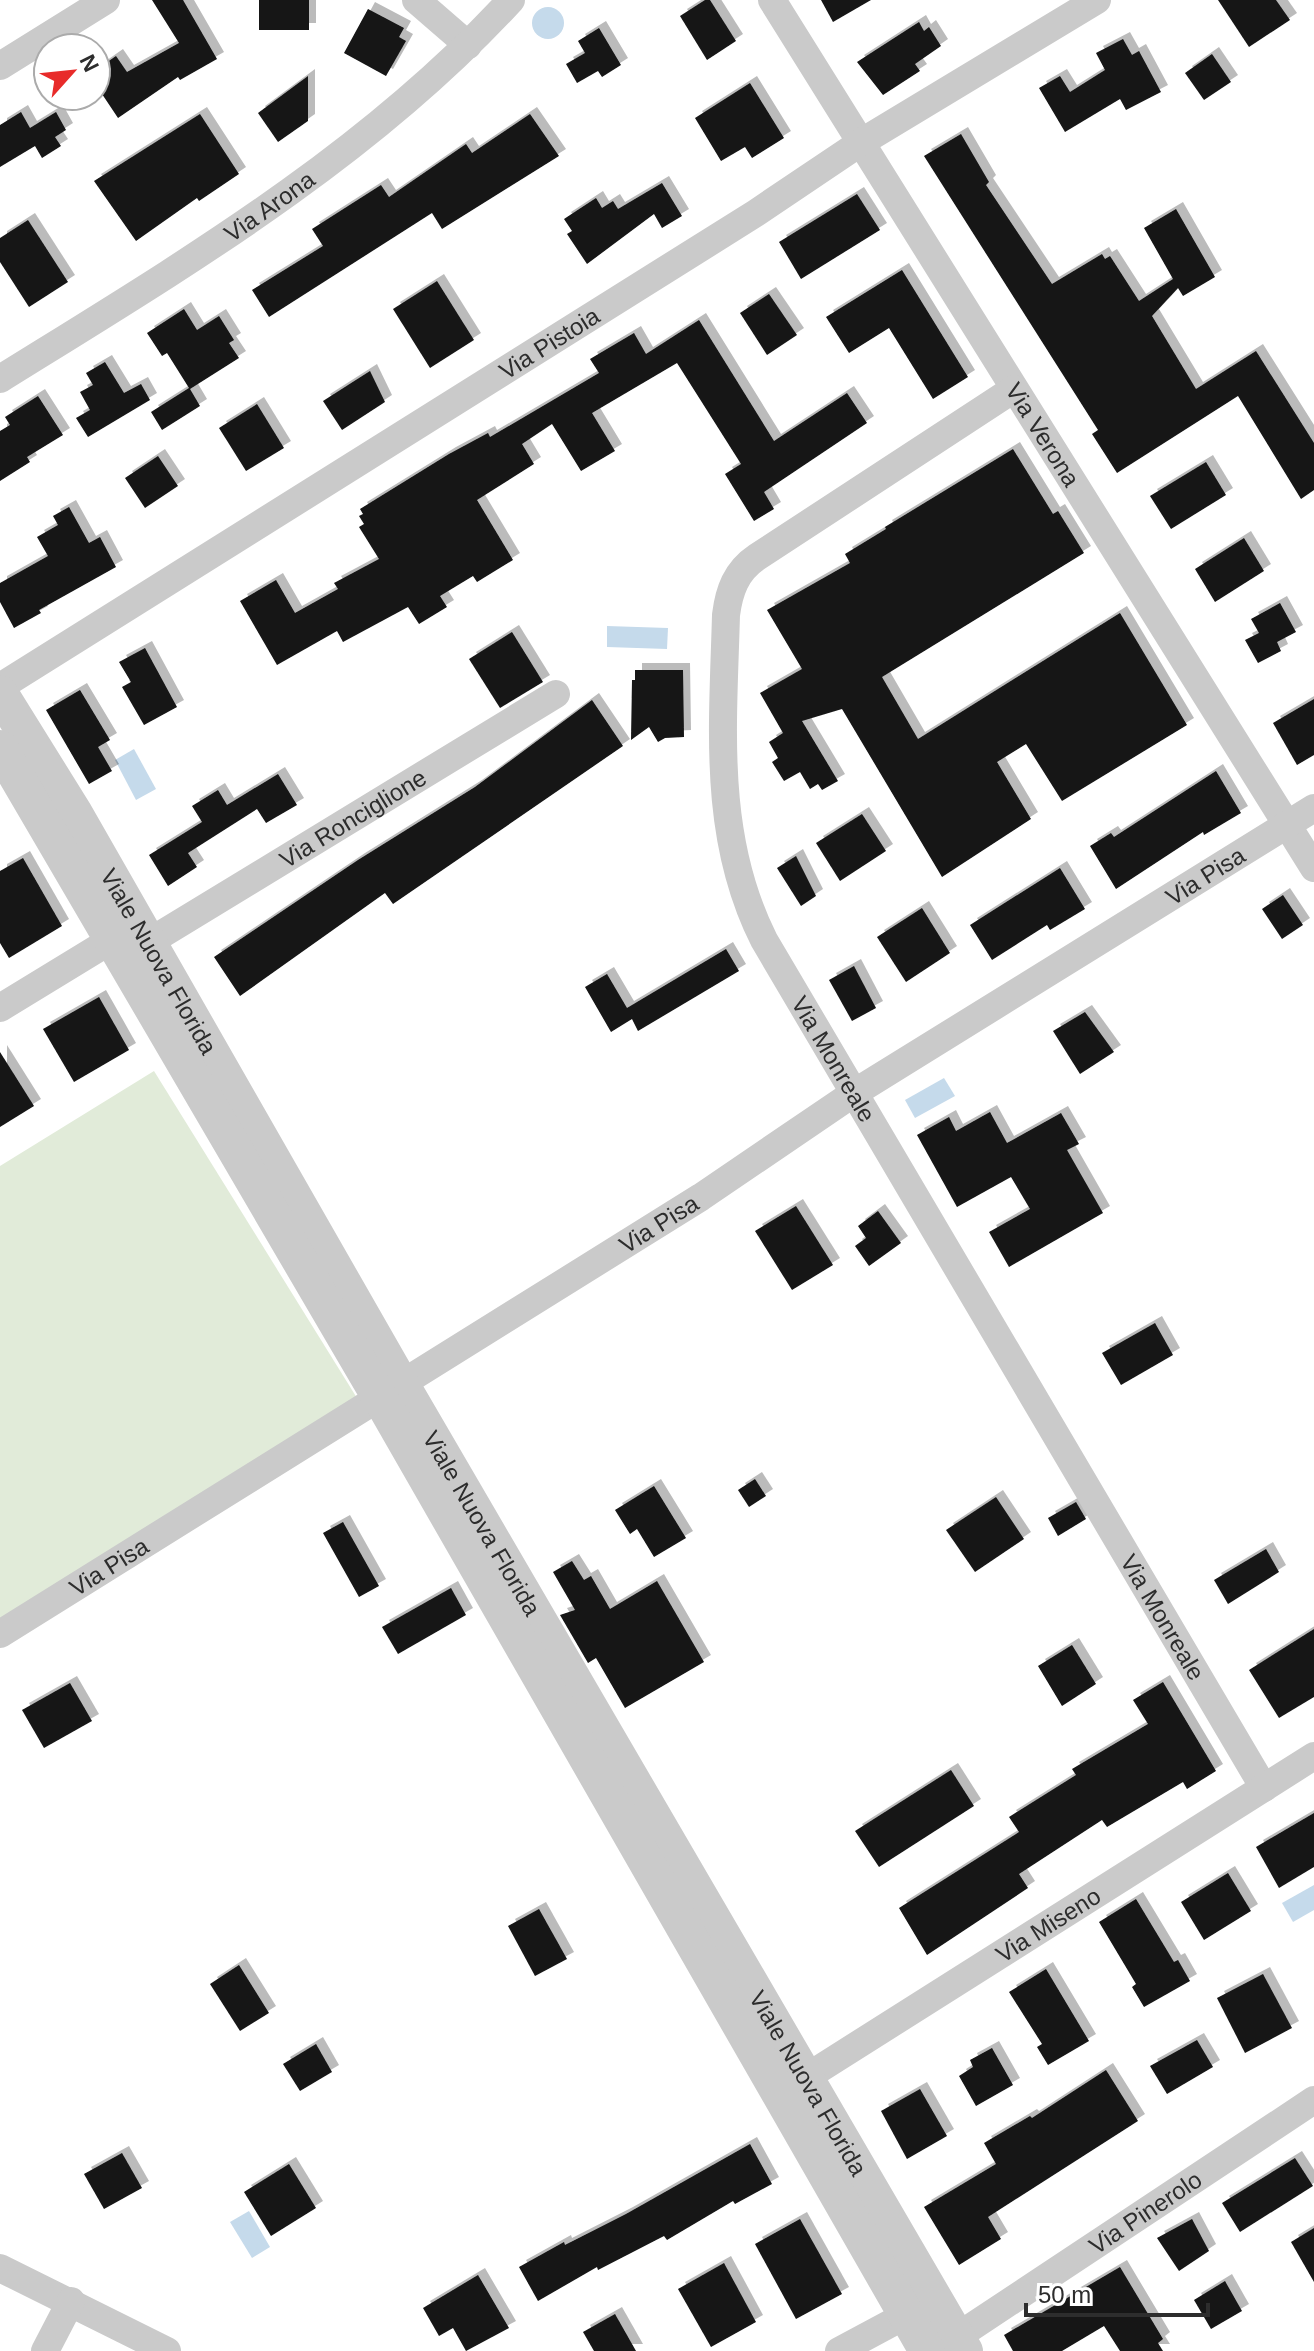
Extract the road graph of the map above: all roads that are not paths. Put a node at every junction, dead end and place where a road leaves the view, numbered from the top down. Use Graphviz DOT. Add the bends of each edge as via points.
graph roads {
  1 [pos="106,0"];
  2 [pos="416,0"];
  3 [pos="511,0"];
  4 [pos="772,0"];
  5 [pos="1097,0"];
  6 [pos="468,45"];
  7 [pos="0,66"];
  8 [pos="860,143"];
  9 [pos="0,379"];
  10 [pos="1014,389"];
  11 [pos="0,690"];
  12 [pos="556,694"];
  13 [pos="0,748"];
  14 [pos="1314,808"];
  15 [pos="1288,826"];
  16 [pos="1314,868"];
  17 [pos="113,939"];
  18 [pos="149,942"];
  19 [pos="0,1008"];
  20 [pos="854,1093"];
  21 [pos="225,1104"];
  22 [pos="390,1389"];
  23 [pos="0,1634"];
  24 [pos="1314,1756"];
  25 [pos="1264,1788"];
  26 [pos="793,2086"];
  27 [pos="1308,2112"];
  28 [pos="0,2268"];
  29 [pos="71,2301"];
  30 [pos="920,2307"];
  31 [pos="946,2347"];
  32 [pos="45,2351"];
  33 [pos="167,2351"];
  34 [pos="839,2351"];
  1 -- 7 [label="street"];
  2 -- 6 [label="street"];
  3 -- 6 [label="street, Via Arona"];
  4 -- 8 [label="street, Via Verona"];
  5 -- 8 [label="street, Via Pistoia"];
  6 -- 9 [label="street, Via Arona" via="400,107 295,188"];
  8 -- 10 [label="street, Via Verona"];
  8 -- 11 [label="street, Via Pistoia"];
  10 -- 15 [label="street, Via Verona"];
  10 -- 20 [label="street, Via Monreale" via="751,561 729,593 725,799 735,867 764,940"];
  11 -- 18 [label="street, Viale Nuova Florida"];
  12 -- 18 [label="street, Via Ronciglione"];
  13 -- 17 [label="street, Viale Nuova Florida"];
  14 -- 15 [label="street, Via Pisa"];
  15 -- 16 [label="street, Via Verona"];
  15 -- 20 [label="street, Via Pisa"];
  17 -- 18 [label="street"];
  17 -- 19 [label="street"];
  17 -- 21 [label="street, Viale Nuova Florida"];
  18 -- 21 [label="street, Viale Nuova Florida"];
  20 -- 22 [label="street, Via Pisa" via="701,1197"];
  20 -- 25 [label="street, Via Monreale"];
  21 -- 22 [label="street, Viale Nuova Florida"];
  22 -- 23 [label="street, Via Pisa"];
  22 -- 26 [label="street, Viale Nuova Florida"];
  24 -- 25 [label="street, Via Miseno"];
  25 -- 26 [label="street, Via Miseno"];
  26 -- 30 [label="street, Viale Nuova Florida"];
  27 -- 31 [label="street, Via Pinerolo"];
  28 -- 29 [label="street"];
  29 -- 32 [label="street"];
  29 -- 33 [label="street"];
  30 -- 31 [label="street, Viale Nuova Florida"];
  30 -- 34 [label="street"];
}
